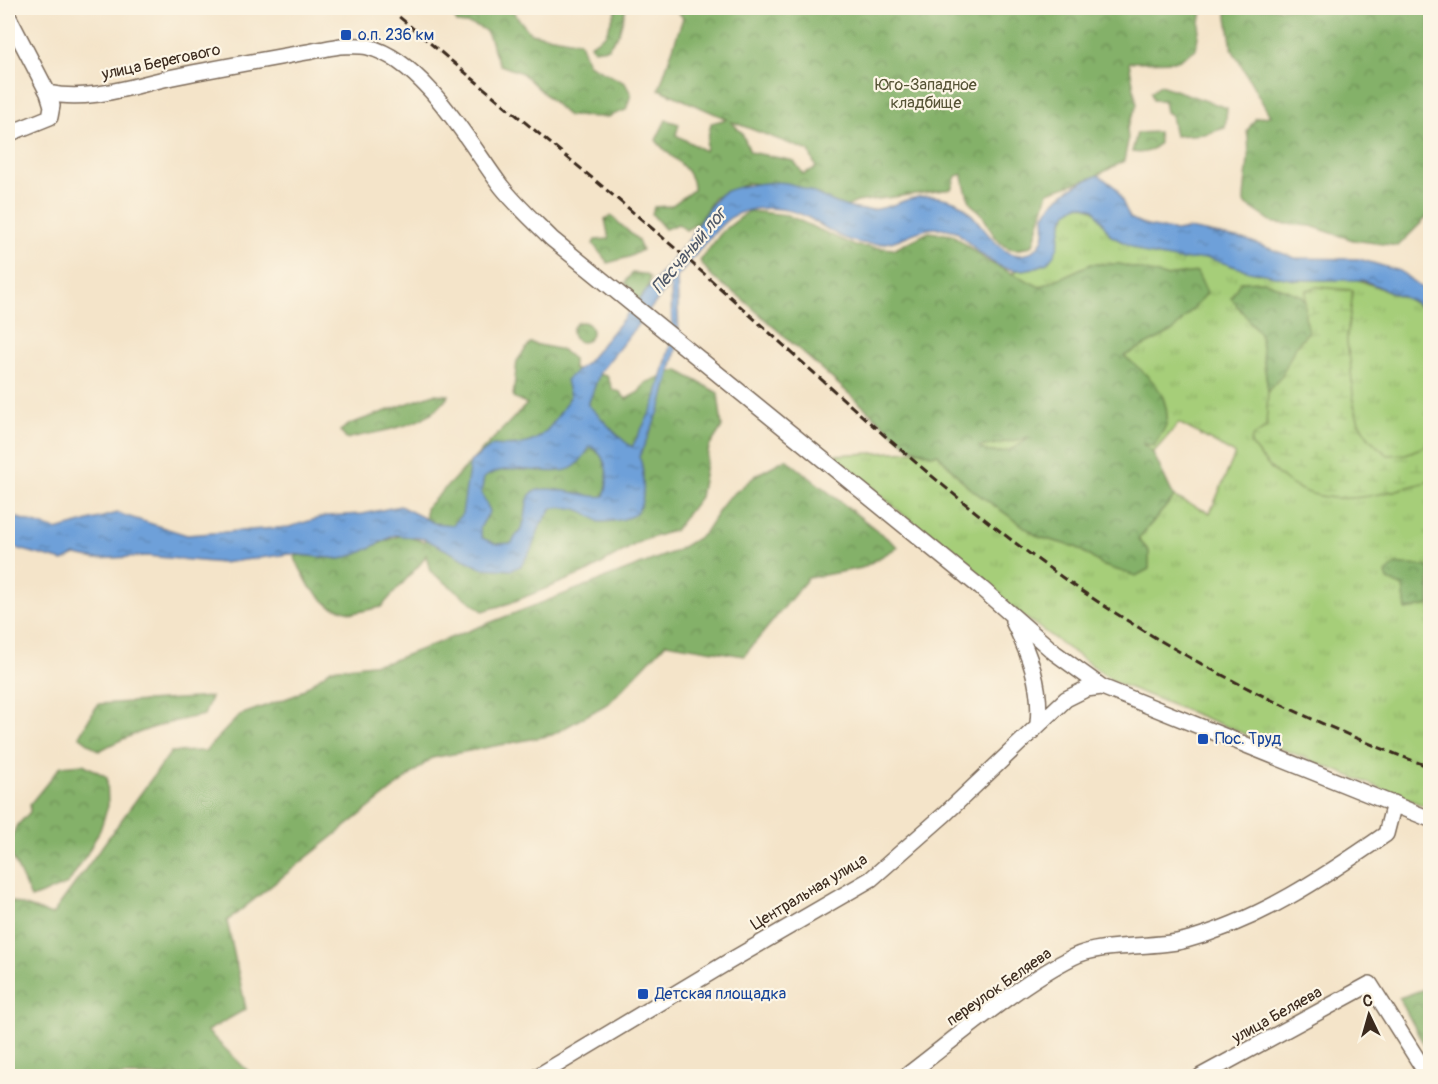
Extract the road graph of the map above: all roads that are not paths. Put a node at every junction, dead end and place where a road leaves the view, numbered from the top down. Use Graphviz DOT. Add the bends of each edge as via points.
graph roads {
  1 [pos="8,16"];
  2 [pos="48,93"];
  3 [pos="8,134"];
  4 [pos="1010,616"];
  5 [pos="1102,687"];
  6 [pos="1038,723"];
  7 [pos="1395,803"];
  8 [pos="1431,819"];
  9 [pos="1427,1076"];
  10 [pos="538,1077"];
  11 [pos="906,1077"];
  12 [pos="1201,1077"];
  1 -- 2 [label="street"];
  2 -- 3 [label="street" via="50,117"];
  2 -- 4 [label="street, улица Берегового" via="67,97 108,92 340,46 367,47 393,58 441,103 502,187 552,239 981,588"];
  4 -- 5 [label="street"];
  4 -- 6 [label="street" via="1028,653 1039,690"];
  5 -- 6 [label="street, Центральная улица" via="1074,693"];
  5 -- 7 [label="street"];
  6 -- 10 [label="street, Центральная улица" via="945,814 871,879"];
  7 -- 8 [label="street"];
  7 -- 11 [label="street, переулок Беляева" via="1386,834 1312,885 1250,916 1184,940 1074,956 1038,978"];
  9 -- 12 [label="street, улица Беляева" via="1370,984"];
}
